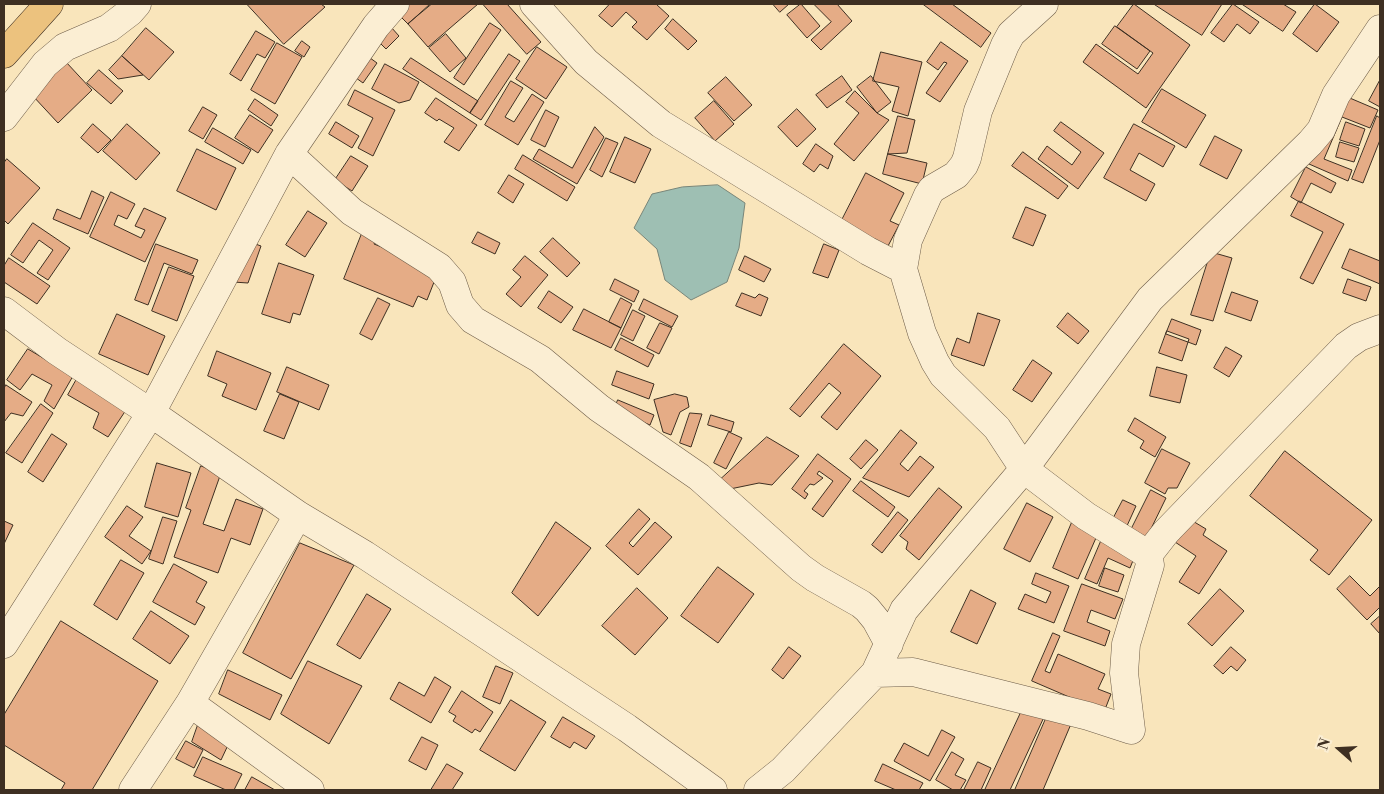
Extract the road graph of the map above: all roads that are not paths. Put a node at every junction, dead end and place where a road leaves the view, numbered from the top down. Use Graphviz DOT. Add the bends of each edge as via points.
graph roads {
  1 [pos="49,4"];
  2 [pos="395,4"];
  3 [pos="534,4"];
  4 [pos="1044,4"];
  5 [pos="129,7"];
  6 [pos="1380,29"];
  7 [pos="4,54"];
  8 [pos="4,117"];
  9 [pos="289,154"];
  10 [pos="904,269"];
  11 [pos="4,311"];
  12 [pos="1380,329"];
  13 [pos="151,413"];
  14 [pos="1024,469"];
  15 [pos="298,515"];
  16 [pos="1148,555"];
  17 [pos="4,644"];
  18 [pos="889,644"];
  19 [pos="875,673"];
  20 [pos="190,703"];
  21 [pos="133,790"];
  22 [pos="310,790"];
  23 [pos="713,790"];
  24 [pos="758,790"];
  1 -- 7 [label="highway"];
  2 -- 9 [label="street" via="376,26"];
  3 -- 10 [label="street" via="586,62 661,124 868,251"];
  4 -- 10 [label="street" via="1011,34 978,111 964,165 956,175 932,189 928,195 908,240"];
  5 -- 8 [label="street" via="110,28 65,47 45,64"];
  6 -- 14 [label="street" via="1336,95 1321,130 1150,298"];
  9 -- 13 [label="street"];
  9 -- 18 [label="street" via="352,212 439,267 452,282 460,305 473,320 540,359 599,408 699,476 801,568 861,604 876,620"];
  10 -- 14 [label="street" via="922,333 935,362 943,375 998,428"];
  11 -- 13 [label="street" via="57,351"];
  12 -- 16 [label="street" via="1346,346 1166,532"];
  13 -- 15 [label="street"];
  13 -- 17 [label="street"];
  14 -- 16 [label="street" via="1086,516"];
  14 -- 18 [label="street" via="904,610"];
  15 -- 20 [label="street"];
  15 -- 23 [label="street" via="365,555 627,728"];
  16 -- 19 [label="street" via="1150,565 1126,644 1124,673 1132,730 913,672"];
  18 -- 19 [label="street"];
  19 -- 24 [label="street" via="783,770"];
  20 -- 21 [label="street"];
  20 -- 22 [label="street"];
}
